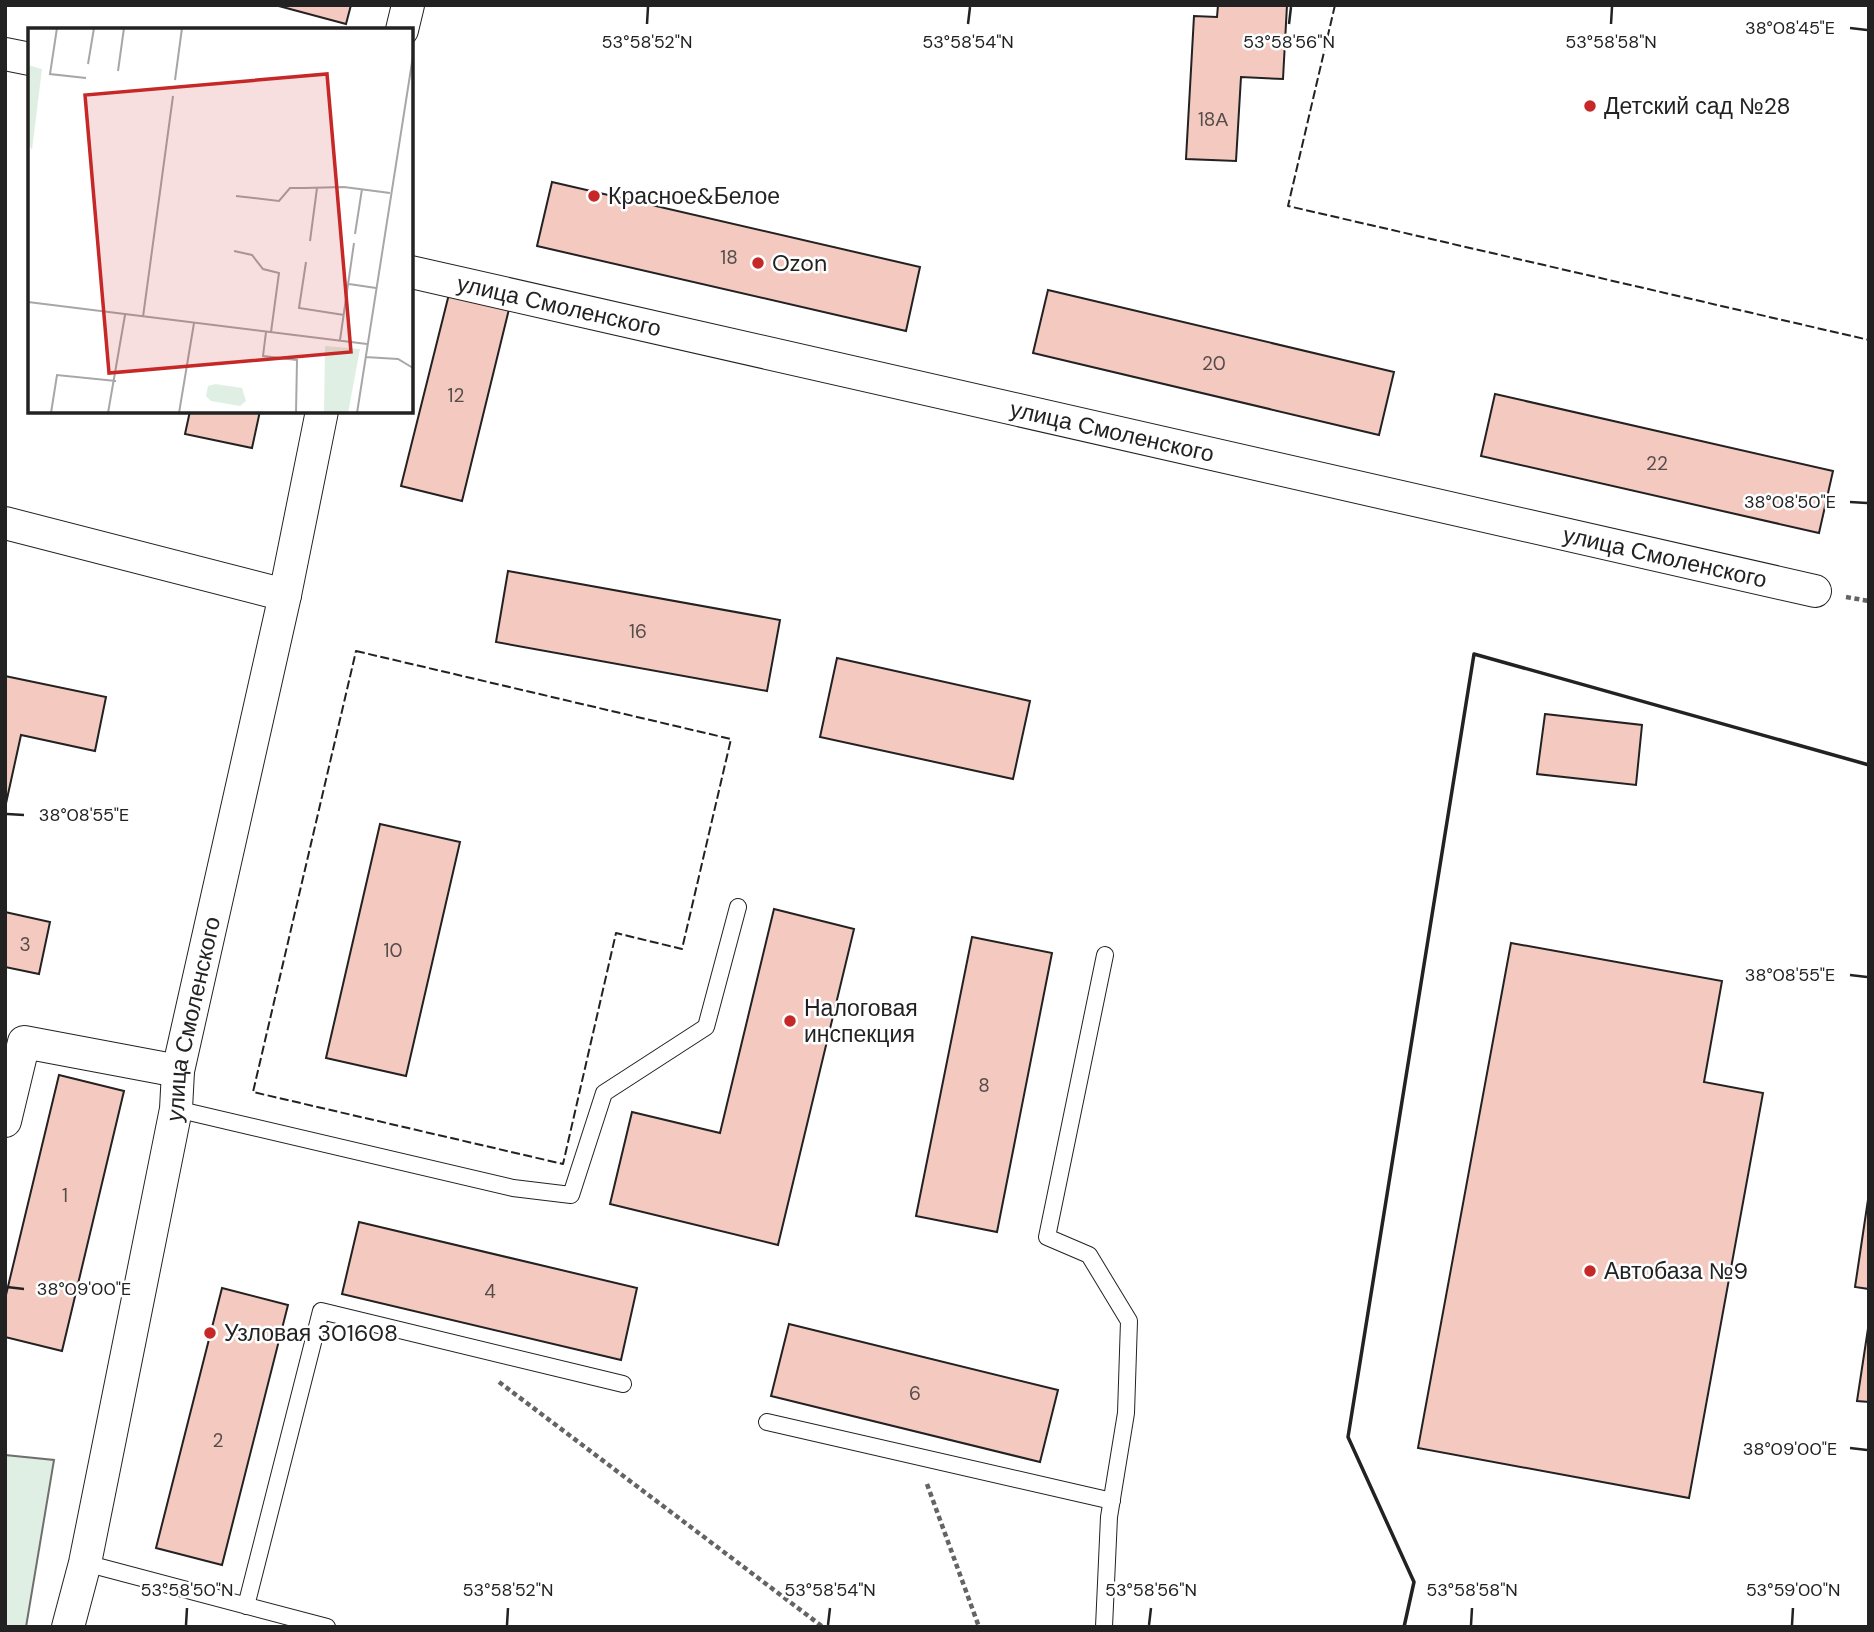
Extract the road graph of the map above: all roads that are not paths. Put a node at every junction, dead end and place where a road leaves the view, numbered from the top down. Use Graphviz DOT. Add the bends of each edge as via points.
graph roads {
  1 [pos="408,5"];
  2 [pos="402,28"];
  3 [pos="5,54"];
  4 [pos="28,59"];
  5 [pos="413,272"];
  6 [pos="322,413"];
  7 [pos="5,523"];
  8 [pos="1815,591"];
  9 [pos="285,595"];
  10 [pos="738,907"];
  11 [pos="1105,955"];
  12 [pos="178,1071"];
  13 [pos="176,1110"];
  14 [pos="5,1121"];
  15 [pos="623,1384"];
  16 [pos="767,1422"];
  17 [pos="1112,1501"];
  18 [pos="85,1563"];
  19 [pos="246,1606"];
  20 [pos="68,1627"];
  21 [pos="327,1627"];
  22 [pos="1104,1627"];
  1 -- 2 [label="street"];
  3 -- 4 [label="street"];
  5 -- 8 [label="street, улица Смоленского"];
  6 -- 9 [label="street, улица Смоленского"];
  7 -- 9 [label="street"];
  9 -- 12 [label="street, улица Смоленского"];
  10 -- 13 [label="lane" via="706,1027 604,1093 571,1195 513,1188"];
  11 -- 17 [label="lane" via="1047,1237 1089,1255 1129,1321 1126,1413"];
  12 -- 13 [label="street, улица Смоленского"];
  12 -- 14 [label="street" via="24,1042"];
  13 -- 18 [label="street, улица Смоленского"];
  15 -- 19 [label="lane" via="321,1311"];
  16 -- 17 [label="lane"];
  17 -- 22 [label="lane"];
  18 -- 19 [label="lane"];
  18 -- 20 [label="street, улица Смоленского"];
  19 -- 21 [label="lane"];
}
